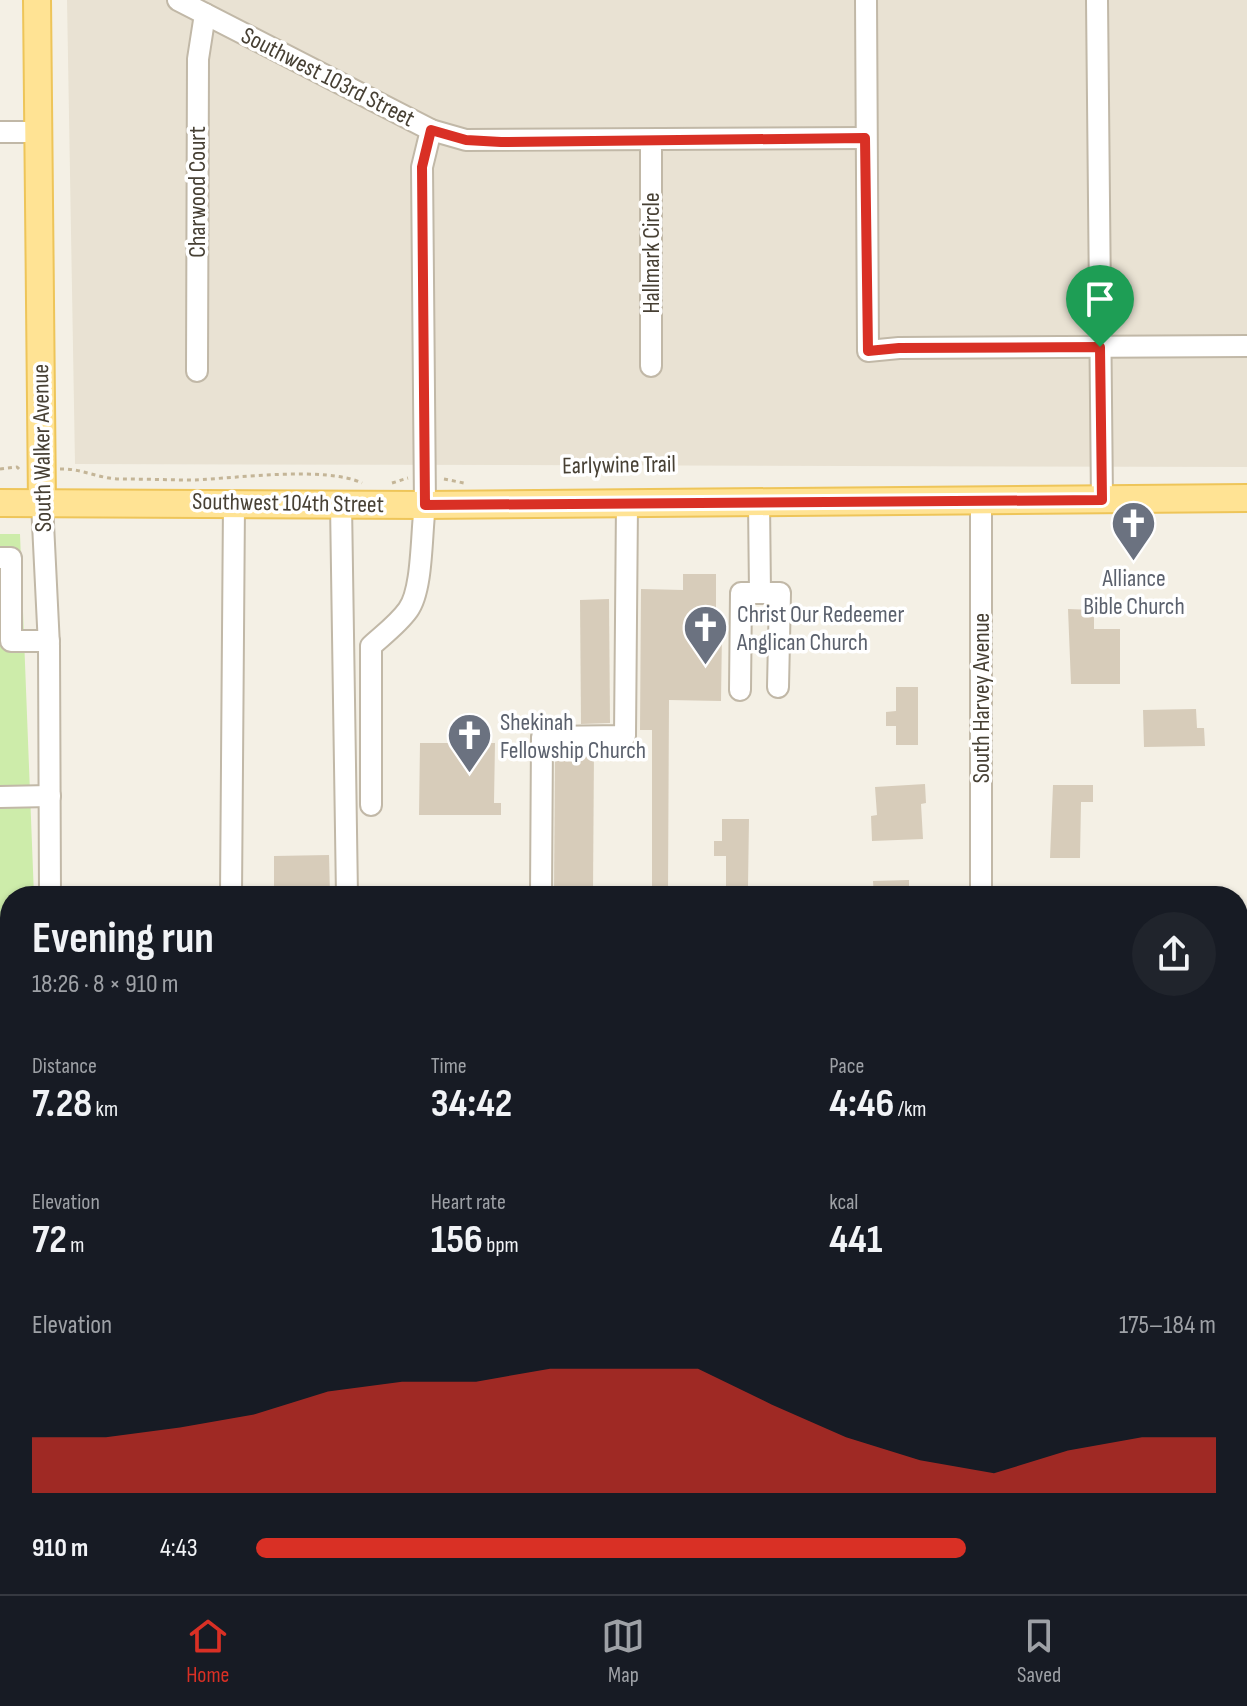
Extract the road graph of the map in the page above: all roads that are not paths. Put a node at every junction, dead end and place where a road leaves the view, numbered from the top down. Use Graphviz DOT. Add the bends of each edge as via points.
graph roads {
  1 [pos="37,0"];
  2 [pos="178,0"];
  3 [pos="866,0"];
  4 [pos="1097,0"];
  5 [pos="205,14"];
  6 [pos="431,130"];
  7 [pos="0,132"];
  8 [pos="38,132"];
  9 [pos="865,138"];
  10 [pos="651,140"];
  11 [pos="1247,346"];
  12 [pos="1100,347"];
  13 [pos="651,366"];
  14 [pos="197,371"];
  15 [pos="425,492"];
  16 [pos="1247,498"];
  17 [pos="981,500"];
  18 [pos="1102,500"];
  19 [pos="759,502"];
  20 [pos="0,503"];
  21 [pos="42,503"];
  22 [pos="234,503"];
  23 [pos="627,503"];
  24 [pos="341,504"];
  25 [pos="0,558"];
  26 [pos="760,593"];
  27 [pos="49,641"];
  28 [pos="778,687"];
  29 [pos="740,690"];
  30 [pos="50,796"];
  31 [pos="0,797"];
  32 [pos="371,805"];
  33 [pos="50,886"];
  34 [pos="231,886"];
  35 [pos="347,886"];
  36 [pos="541,886"];
  37 [pos="981,886"];
  1 -- 8 [label="main road, South Walker Avenue"];
  2 -- 5 [label="street, Southwest 103rd Street"];
  3 -- 9 [label="street"];
  4 -- 12 [label="street"];
  5 -- 6 [label="street, Southwest 103rd Street"];
  5 -- 14 [label="street, Charwood Court" via="198,59"];
  6 -- 10 [label="street, Southwest 103rd Street" via="478,141"];
  6 -- 15 [label="street" via="422,167"];
  7 -- 8 [label="street"];
  8 -- 21 [label="main road, South Walker Avenue"];
  9 -- 10 [label="street, Southwest 103rd Street"];
  9 -- 12 [label="street" via="868,351"];
  10 -- 13 [label="street, Hallmark Circle"];
  11 -- 12 [label="street"];
  12 -- 18 [label="street"];
  15 -- 23 [label="main road, Southwest 104th Street"];
  15 -- 24 [label="main road, Southwest 104th Street"];
  15 -- 32 [label="street" via="418,590 408,611 371,646"];
  16 -- 18 [label="main road, Southwest 104th Street"];
  17 -- 18 [label="main road, Southwest 104th Street"];
  17 -- 19 [label="main road, Southwest 104th Street"];
  17 -- 37 [label="street, South Harvey Avenue"];
  19 -- 23 [label="main road, Southwest 104th Street"];
  19 -- 26 [label="street"];
  20 -- 21 [label="main road, Southwest 104th Street"];
  21 -- 22 [label="main road, Southwest 104th Street"];
  21 -- 27 [label="street, South Walker Avenue"];
  22 -- 24 [label="main road, Southwest 104th Street"];
  22 -- 34 [label="street"];
  23 -- 36 [label="street" via="625,736 565,729 542,737"];
  24 -- 35 [label="street"];
  25 -- 27 [label="street" via="11,558 11,641"];
  26 -- 28 [label="street" via="780,593"];
  26 -- 29 [label="street" via="741,593"];
  27 -- 30 [label="street, South Walker Avenue"];
  30 -- 31 [label="street"];
  30 -- 33 [label="street, South Walker Avenue"];
}
